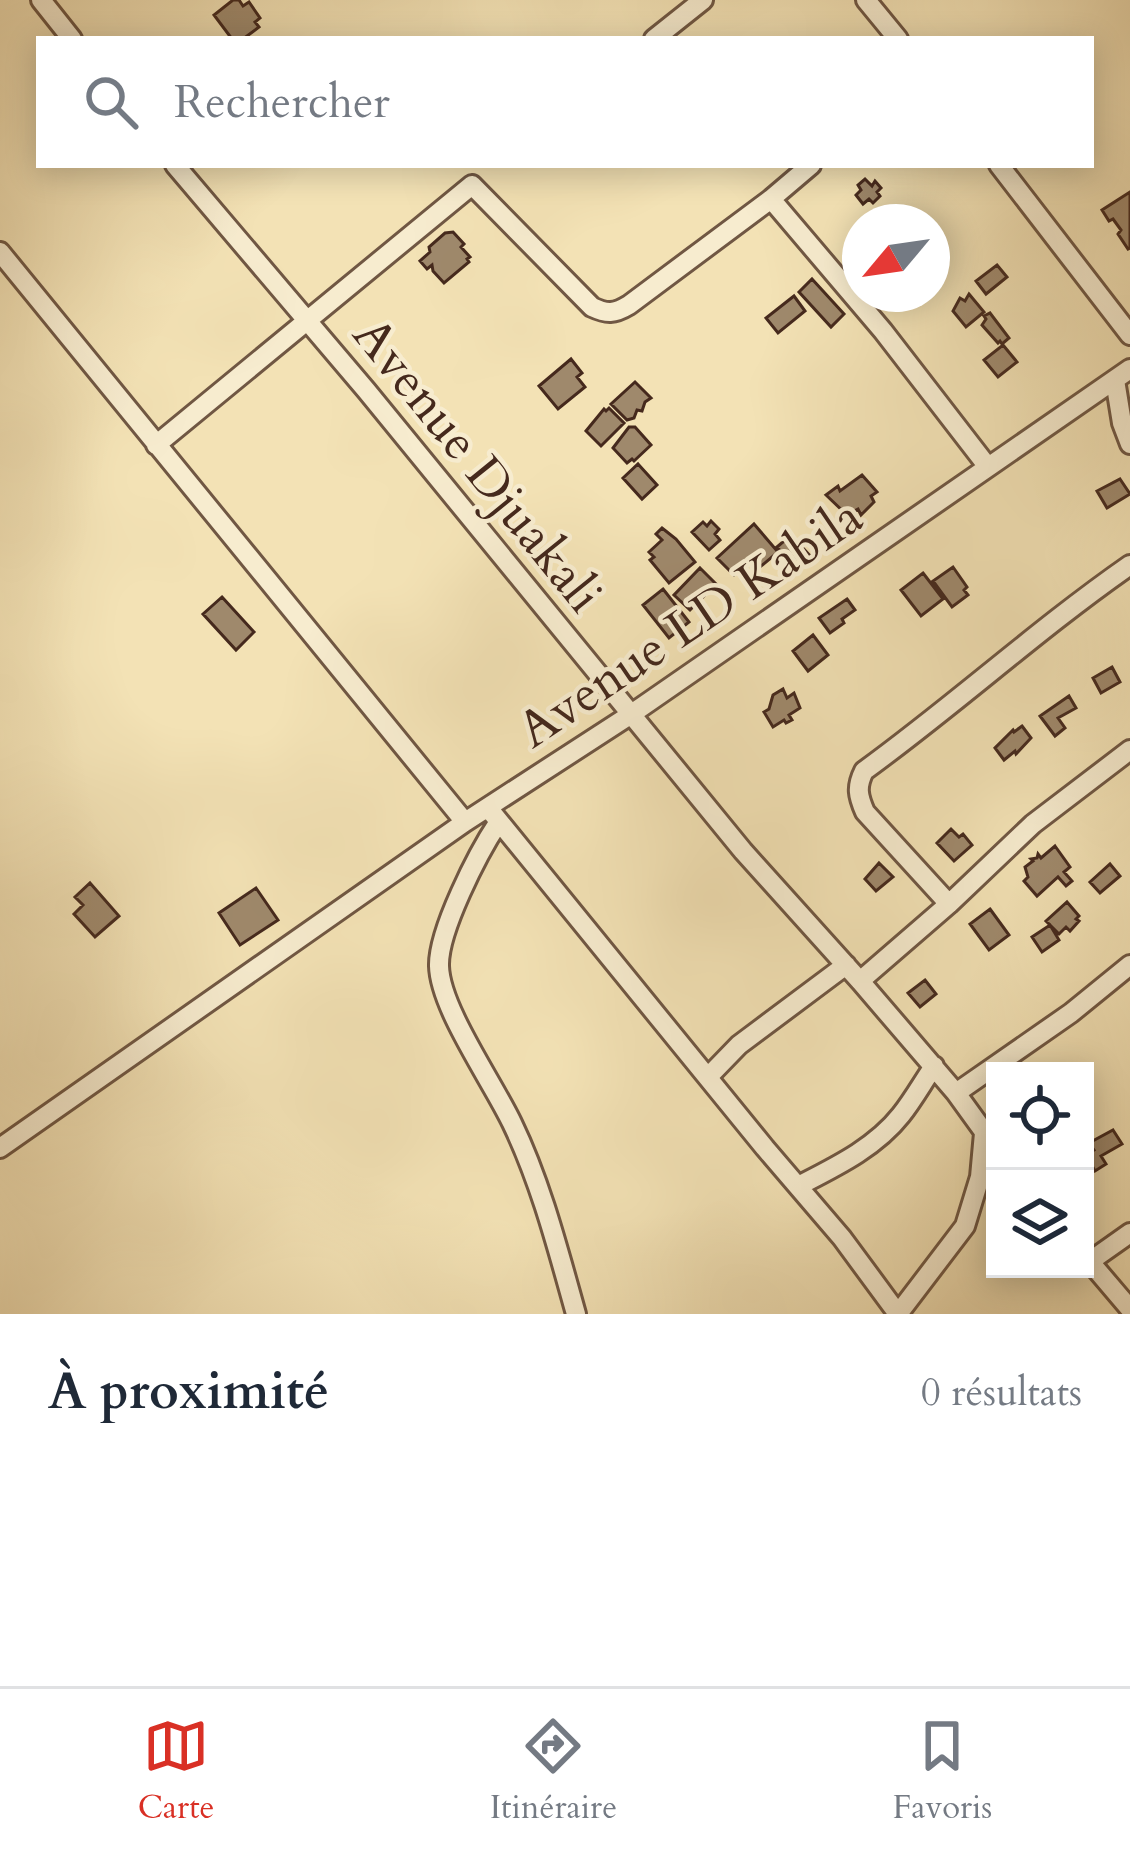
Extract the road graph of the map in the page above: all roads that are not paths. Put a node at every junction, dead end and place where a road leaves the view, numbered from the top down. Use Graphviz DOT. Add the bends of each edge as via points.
graph roads {
  1 [pos="41,0"];
  2 [pos="703,0"];
  3 [pos="866,0"];
  4 [pos="70,36"];
  5 [pos="658,36"];
  6 [pos="896,36"];
  7 [pos="178,168"];
  8 [pos="478,168"];
  9 [pos="807,168"];
  10 [pos="1001,168"];
  11 [pos="472,185"];
  12 [pos="771,199"];
  13 [pos="0,252"];
  14 [pos="307,320"];
  15 [pos="1130,335"];
  16 [pos="1122,374"];
  17 [pos="1130,444"];
  18 [pos="156,445"];
  19 [pos="988,467"];
  20 [pos="1130,565"];
  21 [pos="630,715"];
  22 [pos="1130,750"];
  23 [pos="493,816"];
  24 [pos="465,823"];
  25 [pos="949,904"];
  26 [pos="846,965"];
  27 [pos="1130,965"];
  28 [pos="860,980"];
  29 [pos="934,1066"];
  30 [pos="708,1077"];
  31 [pos="956,1093"];
  32 [pos="986,1134"];
  33 [pos="0,1148"];
  34 [pos="986,1155"];
  35 [pos="798,1186"];
  36 [pos="1130,1233"];
  37 [pos="1094,1255"];
  38 [pos="1094,1267"];
  39 [pos="1130,1309"];
  40 [pos="576,1314"];
  41 [pos="898,1314"];
  1 -- 4 [label="street"];
  2 -- 5 [label="street"];
  3 -- 6 [label="street"];
  7 -- 14 [label="street, Avenue Djuakali"];
  8 -- 11 [label="street"];
  9 -- 12 [label="street"];
  10 -- 15 [label="street"];
  11 -- 12 [label="street" via="606,314"];
  11 -- 14 [label="street"];
  12 -- 19 [label="street"];
  13 -- 18 [label="street"];
  14 -- 18 [label="street"];
  14 -- 21 [label="street, Avenue Djuakali"];
  16 -- 17 [label="street"];
  16 -- 19 [label="street, Avenue LD Kabila"];
  18 -- 24 [label="street"];
  19 -- 21 [label="street, Avenue LD Kabila"];
  20 -- 25 [label="street" via="858,782 866,812"];
  21 -- 23 [label="street, Avenue LD Kabila"];
  21 -- 26 [label="street, Avenue Djuakali"];
  22 -- 25 [label="street" via="1033,824"];
  23 -- 24 [label="street, Avenue LD Kabila"];
  23 -- 30 [label="street"];
  23 -- 40 [label="street" via="442,939 439,973 535,1178"];
  24 -- 33 [label="street, Avenue LD Kabila"];
  25 -- 28 [label="street"];
  26 -- 28 [label="street, Avenue Djuakali"];
  26 -- 30 [label="street"];
  27 -- 31 [label="street"];
  28 -- 29 [label="street, Avenue Djuakali"];
  29 -- 31 [label="street, Avenue Djuakali"];
  29 -- 35 [label="street" via="874,1142"];
  30 -- 35 [label="street"];
  31 -- 32 [label="street, Avenue Djuakali"];
  34 -- 41 [label="street" via="965,1226"];
  35 -- 41 [label="street"];
  36 -- 37 [label="street"];
  38 -- 39 [label="street"];
}
